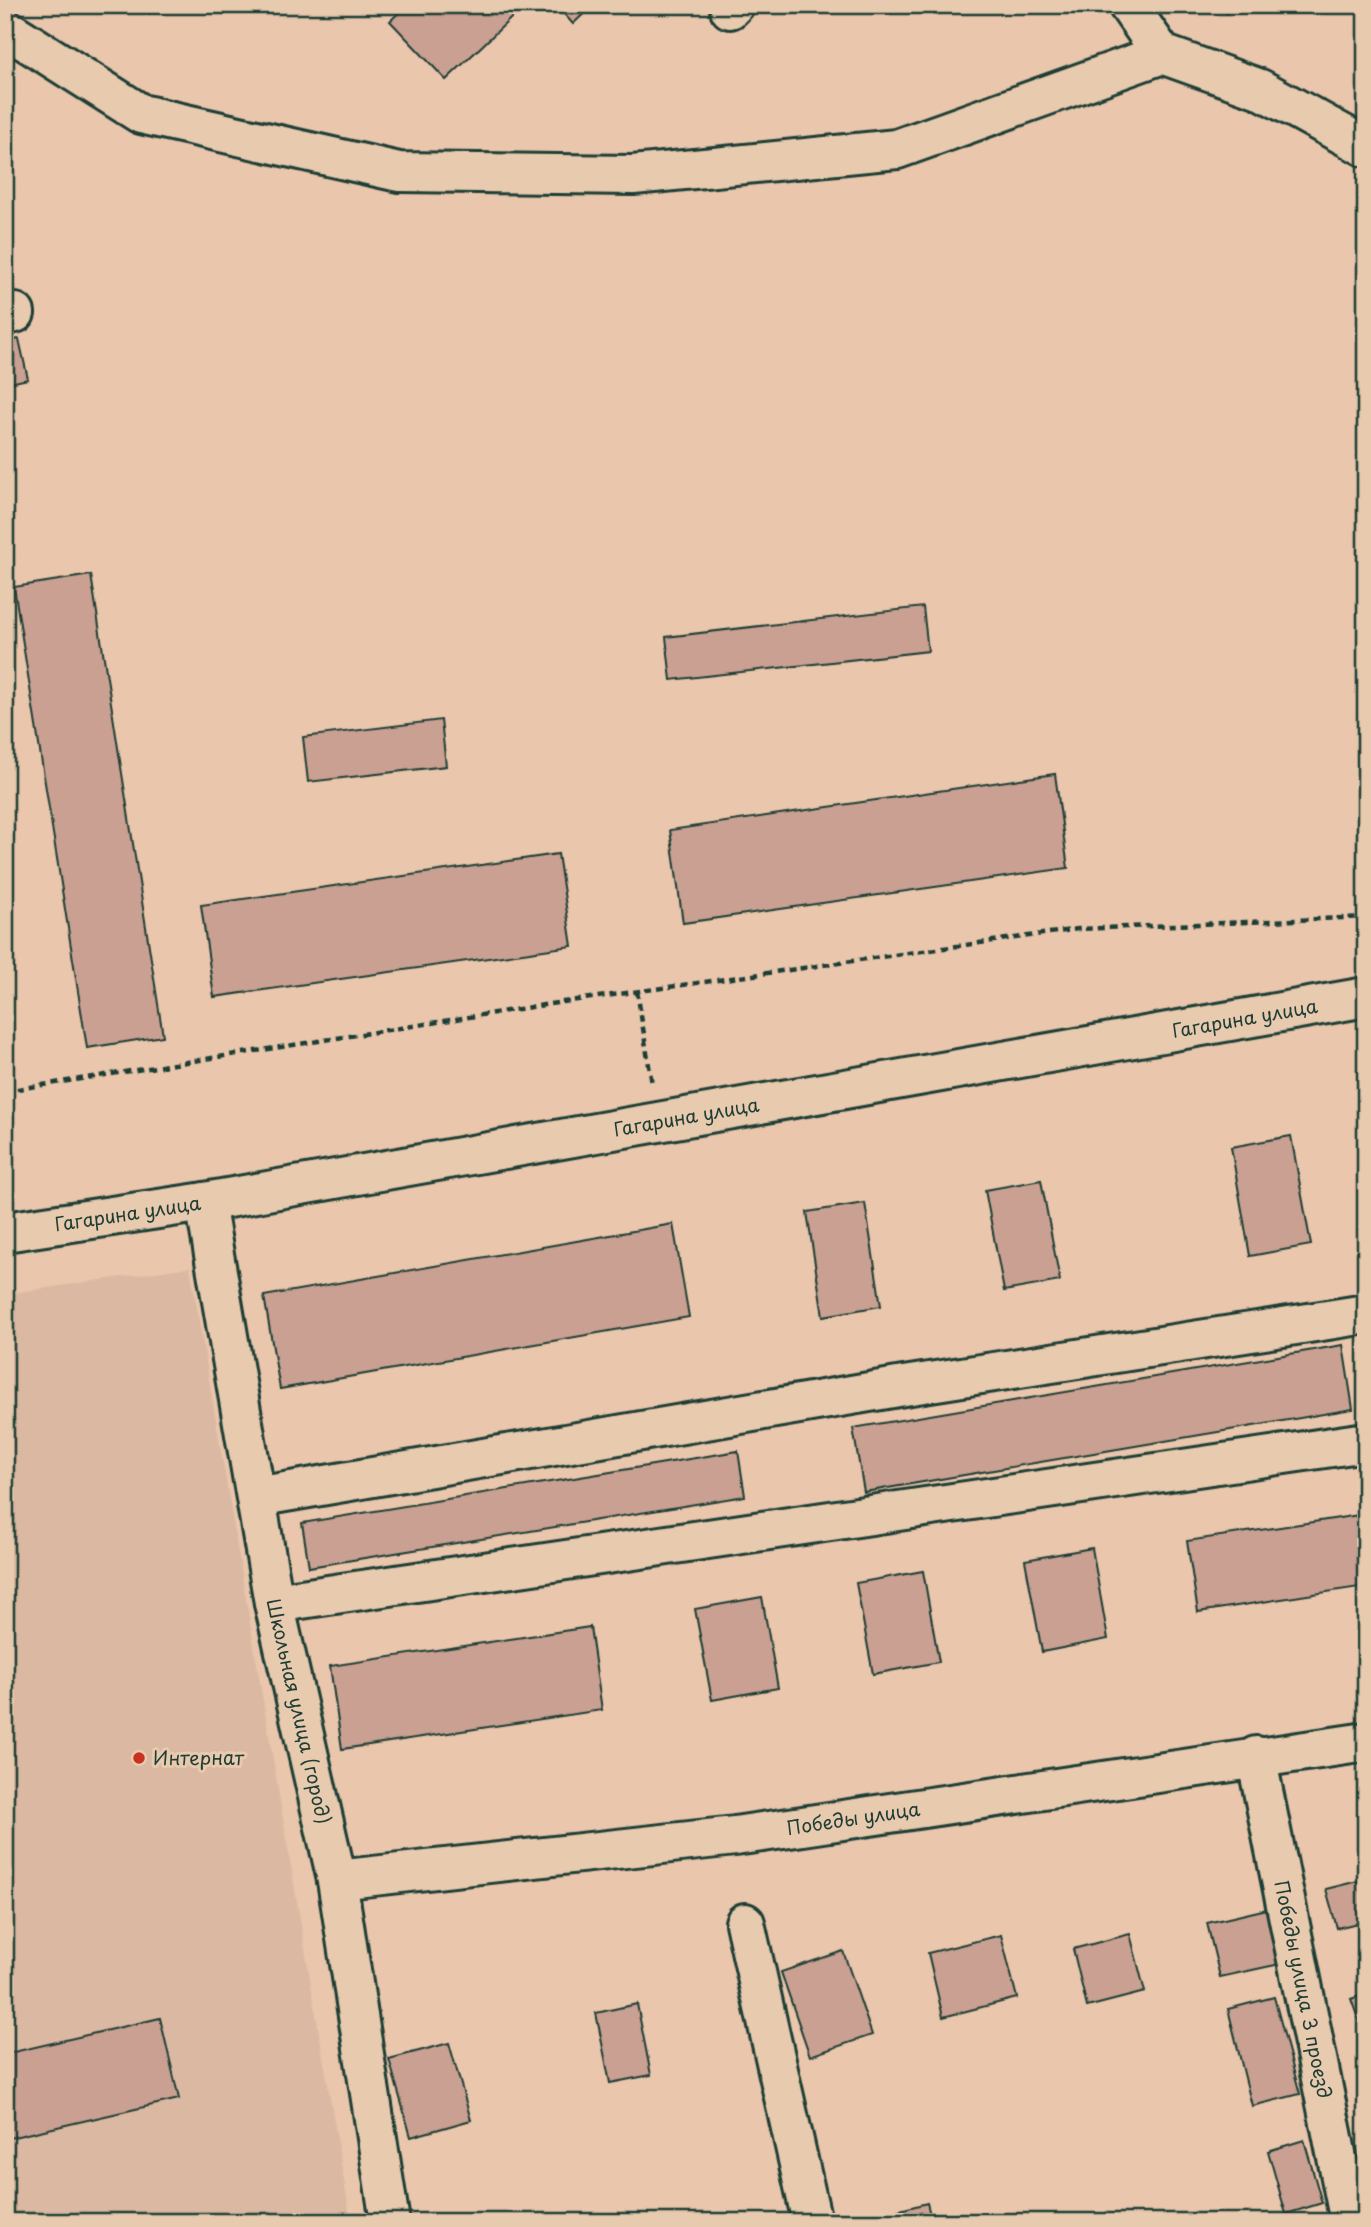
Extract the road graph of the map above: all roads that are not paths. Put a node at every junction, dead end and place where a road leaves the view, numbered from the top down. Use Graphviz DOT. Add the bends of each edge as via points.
graph roads {
  1 [pos="1128,5"];
  2 [pos="5,28"];
  3 [pos="1162,54"];
  4 [pos="1366,147"];
  5 [pos="1366,997"];
  6 [pos="205,1202"];
  7 [pos="5,1232"];
  8 [pos="1366,1314"];
  9 [pos="1366,1442"];
  10 [pos="256,1497"];
  11 [pos="274,1603"];
  12 [pos="1366,1742"];
  13 [pos="1256,1756"];
  14 [pos="337,1880"];
  15 [pos="745,1923"];
  16 [pos="390,2222"];
  17 [pos="812,2222"];
  18 [pos="1350,2222"];
  1 -- 3 [label="street"];
  2 -- 3 [label="street" via="141,114 412,173 632,176 897,149"];
  3 -- 4 [label="street" via="1259,89"];
  5 -- 6 [label="street, Гагарина улица"];
  6 -- 7 [label="street, Гагарина улица"];
  6 -- 10 [label="street, Школьная улица (город)"];
  8 -- 10 [label="street" via="904,1386"];
  9 -- 11 [label="street"];
  10 -- 11 [label="street, Школьная улица (город)"];
  11 -- 14 [label="street, Школьная улица (город)"];
  12 -- 13 [label="street, Победы улица"];
  13 -- 14 [label="street, Победы улица" via="735,1836"];
  13 -- 18 [label="street, Победы улица 3 проезд"];
  14 -- 16 [label="street, Школьная улица (город)"];
  15 -- 17 [label="street"];
}
